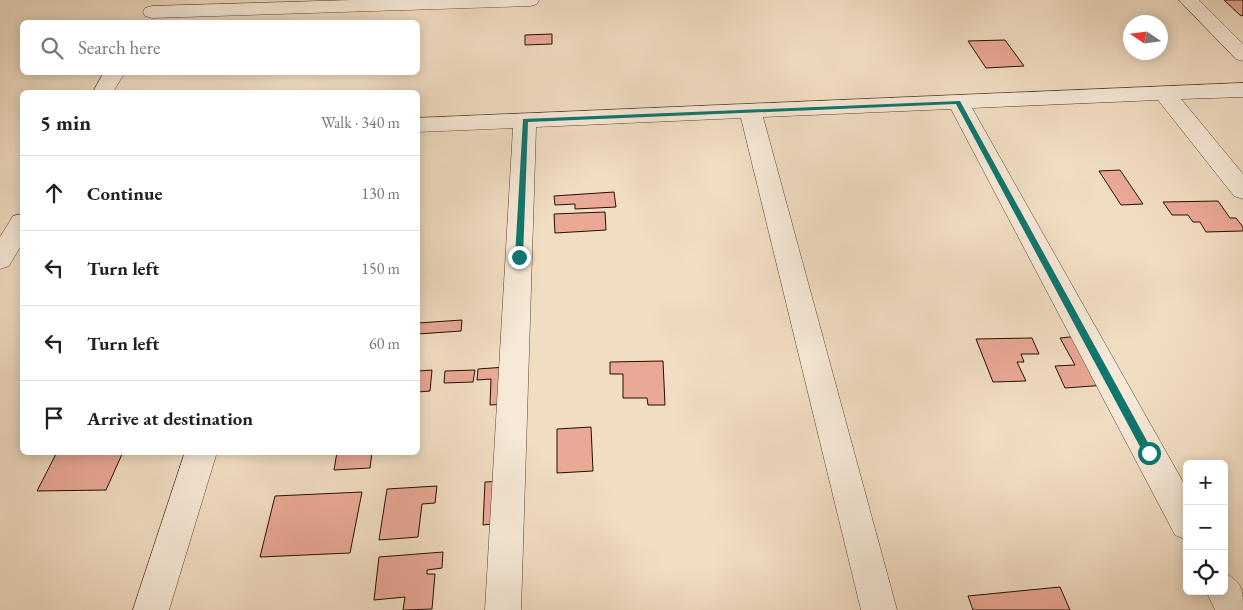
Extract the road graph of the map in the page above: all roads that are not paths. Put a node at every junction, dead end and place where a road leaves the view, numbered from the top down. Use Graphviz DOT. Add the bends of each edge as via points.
graph roads {
  1 [pos="530,0"];
  2 [pos="1188,0"];
  3 [pos="453,1"];
  4 [pos="314,3"];
  5 [pos="153,11"];
  6 [pos="1243,56"];
  7 [pos="113,75"];
  8 [pos="104,90"];
  9 [pos="1243,90"];
  10 [pos="1164,93"];
  11 [pos="958,102"];
  12 [pos="750,111"];
  13 [pos="525,120"];
  14 [pos="420,125"];
  15 [pos="1243,190"];
  16 [pos="20,226"];
  17 [pos="0,259"];
  18 [pos="200,455"];
  19 [pos="1183,516"];
  20 [pos="1226,595"];
  21 [pos="151,610"];
  22 [pos="503,610"];
  23 [pos="879,610"];
  24 [pos="1234,610"];
  1 -- 3 [label="street"];
  2 -- 6 [label="street"];
  3 -- 4 [label="street"];
  4 -- 5 [label="street"];
  7 -- 8 [label="street"];
  9 -- 10 [label="street"];
  10 -- 11 [label="street"];
  10 -- 15 [label="street"];
  11 -- 12 [label="street"];
  11 -- 19 [label="street"];
  12 -- 13 [label="street"];
  12 -- 23 [label="street"];
  13 -- 14 [label="street"];
  13 -- 22 [label="street"];
  16 -- 17 [label="street"];
  18 -- 21 [label="street"];
  20 -- 24 [label="street"];
}
